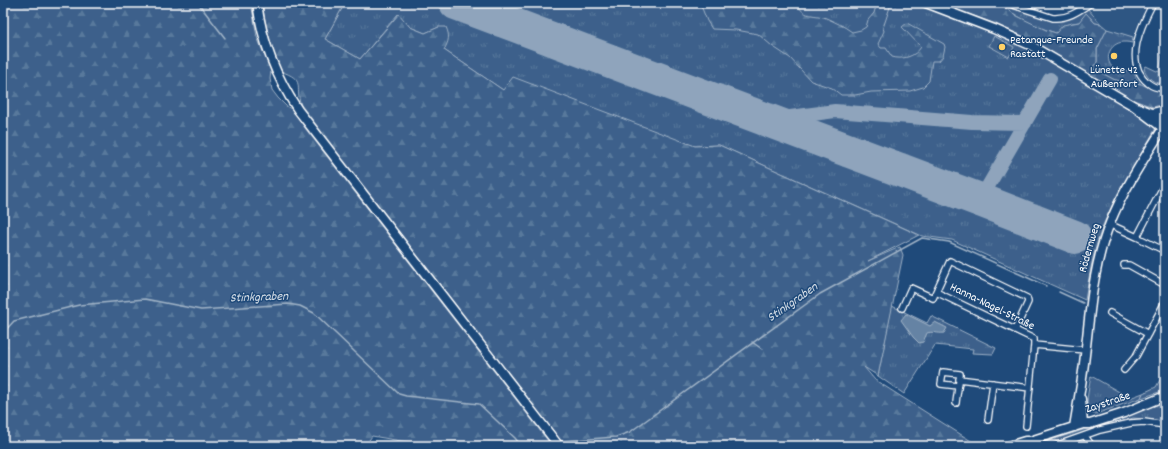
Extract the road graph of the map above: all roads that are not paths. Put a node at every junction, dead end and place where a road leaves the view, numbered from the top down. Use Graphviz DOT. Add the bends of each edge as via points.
graph roads {
  1 [pos="257,3"];
  2 [pos="926,3"];
  3 [pos="1007,3"];
  4 [pos="1091,3"];
  5 [pos="1153,3"];
  6 [pos="1165,87"];
  7 [pos="1134,106"];
  8 [pos="1165,110"];
  9 [pos="1153,113"];
  10 [pos="1164,125"];
  11 [pos="1165,183"];
  12 [pos="1109,224"];
  13 [pos="1137,237"];
  14 [pos="1165,251"];
  15 [pos="1124,265"];
  16 [pos="1165,285"];
  17 [pos="936,292"];
  18 [pos="1165,302"];
  19 [pos="902,308"];
  20 [pos="1110,313"];
  21 [pos="1015,330"];
  22 [pos="1148,334"];
  23 [pos="1034,345"];
  24 [pos="1085,350"];
  25 [pos="1124,370"];
  26 [pos="959,379"];
  27 [pos="993,383"];
  28 [pos="958,386"];
  29 [pos="1030,388"];
  30 [pos="1080,391"];
  31 [pos="1165,396"];
  32 [pos="956,403"];
  33 [pos="988,420"];
  34 [pos="1083,424"];
  35 [pos="1165,425"];
  36 [pos="1026,426"];
  37 [pos="1074,427"];
  38 [pos="1086,436"];
  39 [pos="1030,441"];
  40 [pos="559,446"];
  41 [pos="1009,446"];
  42 [pos="1023,446"];
  43 [pos="1055,446"];
  44 [pos="1092,446"];
  1 -- 40 [label="street" via="262,32 273,66 288,96"];
  2 -- 7 [label="street" via="1030,45"];
  3 -- 4 [label="street" via="1053,18 1062,18"];
  5 -- 6 [label="street" via="1138,38 1135,52 1138,70 1147,82 1157,88"];
  7 -- 9 [label="street"];
  7 -- 10 [label="street"];
  8 -- 9 [label="street"];
  9 -- 10 [label="street" via="1160,117"];
  10 -- 12 [label="street, Rödernweg" via="1120,198"];
  11 -- 13 [label="street"];
  12 -- 13 [label="street"];
  12 -- 24 [label="street, Rödernweg" via="1094,278"];
  13 -- 14 [label="street"];
  15 -- 16 [label="street" via="1129,265"];
  17 -- 19 [label="street, Hanna-Nagel-Straße" via="933,298 911,288"];
  17 -- 21 [label="street, Hanna-Nagel-Straße"];
  17 -- 21 [label="street" via="950,261 1017,293 1027,298 1028,302"];
  18 -- 22 [label="street"];
  20 -- 22 [label="street"];
  21 -- 23 [label="street, Hanna-Nagel-Straße" via="1034,339"];
  22 -- 25 [label="street" via="1136,356"];
  23 -- 24 [label="street, Hanna-Nagel-Straße"];
  23 -- 29 [label="street"];
  24 -- 30 [label="street, Rödernweg"];
  26 -- 27 [label="street"];
  26 -- 28 [label="street"];
  26 -- 28 [label="street" via="960,374 943,372 941,384"];
  27 -- 29 [label="street"];
  27 -- 33 [label="street"];
  28 -- 32 [label="street"];
  29 -- 36 [label="street"];
  30 -- 34 [label="street, Rödernweg"];
  30 -- 37 [label="street, Rödernweg"];
  31 -- 34 [label="street, Zaystraße" via="1118,415"];
  34 -- 37 [label="street, Zaystraße"];
  35 -- 38 [label="street" via="1131,423"];
  37 -- 39 [label="street, Zaystraße"];
  38 -- 43 [label="street"];
  38 -- 44 [label="street"];
  39 -- 41 [label="street, Zaystraße"];
  39 -- 42 [label="street, Zaystraße"];
}
